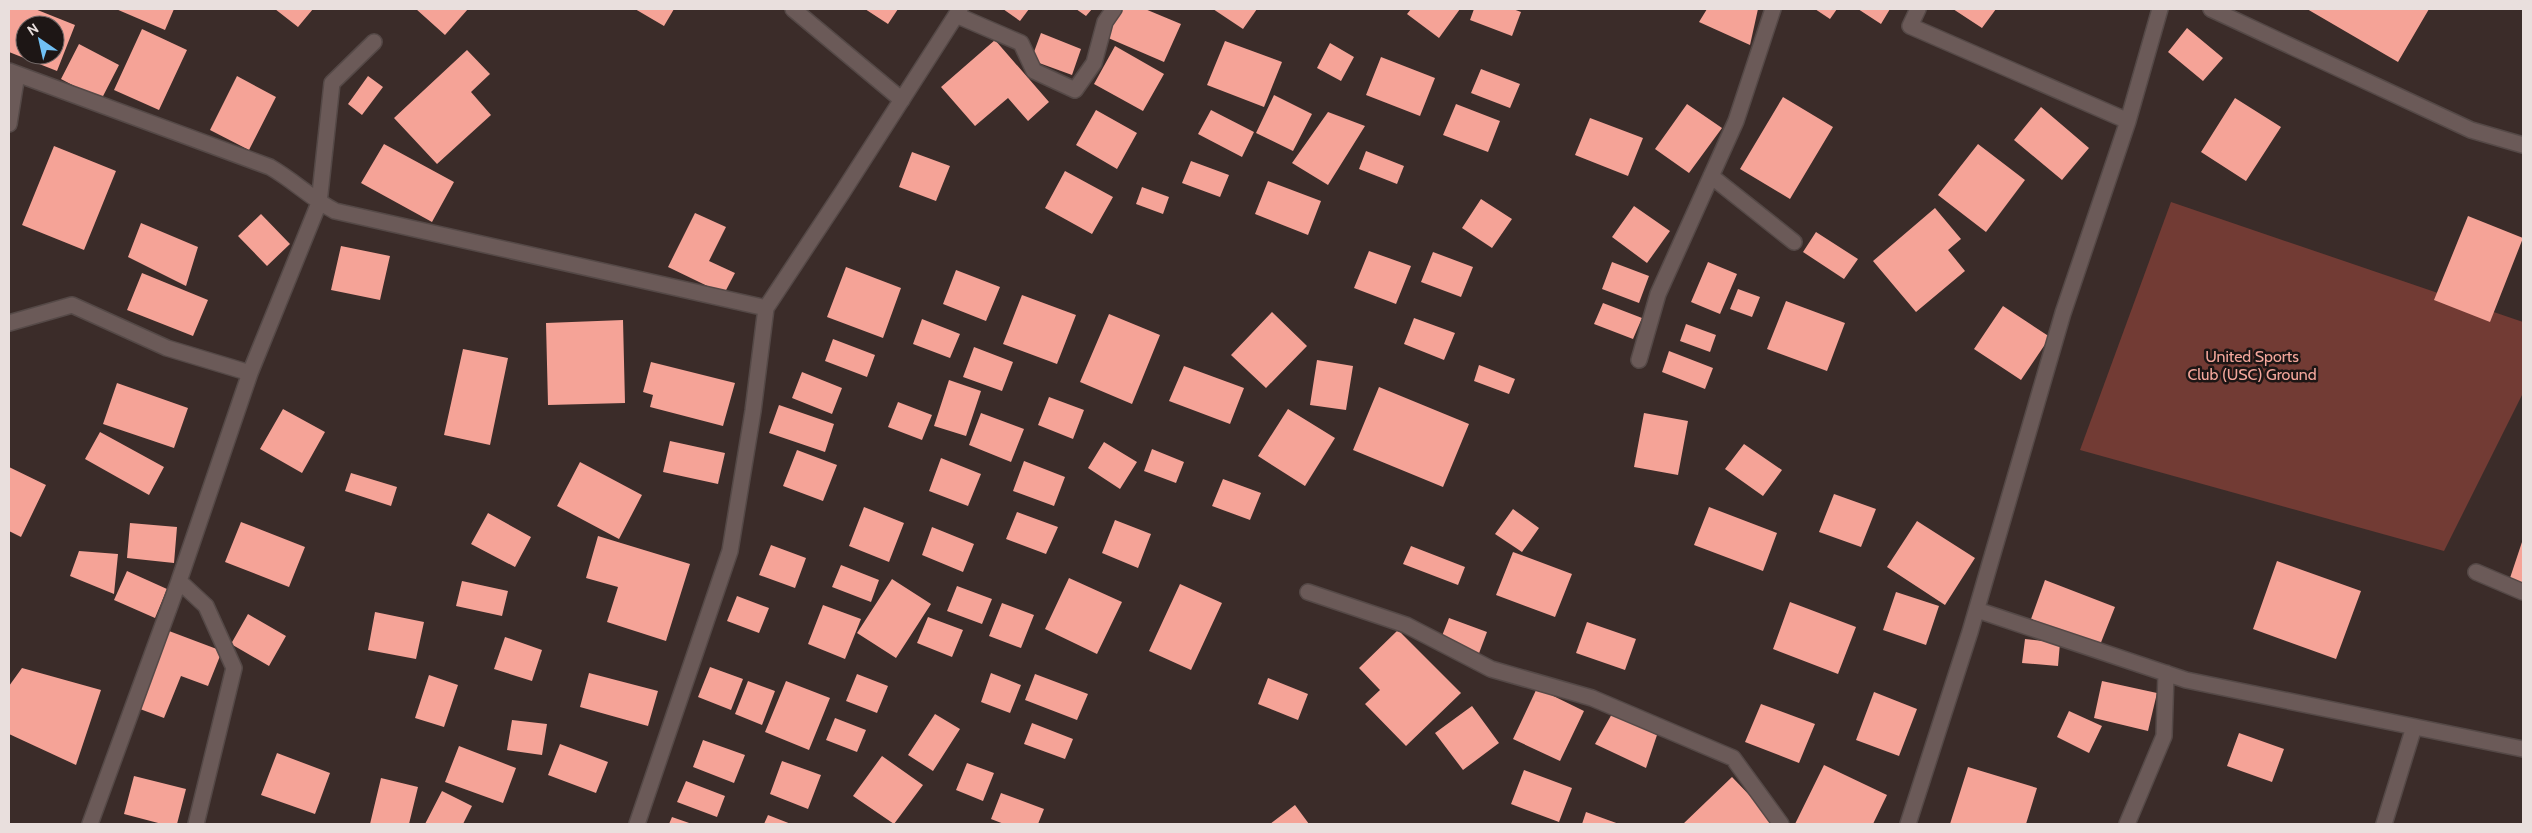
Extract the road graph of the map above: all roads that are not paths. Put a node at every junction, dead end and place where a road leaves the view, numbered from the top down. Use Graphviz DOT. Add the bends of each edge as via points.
graph roads {
  1 [pos="793,9"];
  2 [pos="1114,9"];
  3 [pos="1773,9"];
  4 [pos="1918,9"];
  5 [pos="2160,9"];
  6 [pos="2211,9"];
  7 [pos="958,12"];
  8 [pos="374,42"];
  9 [pos="13,72"];
  10 [pos="902,100"];
  11 [pos="2128,122"];
  12 [pos="9,124"];
  13 [pos="2523,145"];
  14 [pos="1711,176"];
  15 [pos="319,203"];
  16 [pos="1794,242"];
  17 [pos="766,308"];
  18 [pos="9,323"];
  19 [pos="1639,360"];
  20 [pos="250,373"];
  21 [pos="2476,572"];
  22 [pos="178,581"];
  23 [pos="1308,592"];
  24 [pos="2523,592"];
  25 [pos="1977,610"];
  26 [pos="2166,673"];
  27 [pos="2414,726"];
  28 [pos="2523,749"];
  29 [pos="90,824"];
  30 [pos="196,824"];
  31 [pos="637,824"];
  32 [pos="1781,824"];
  33 [pos="1908,824"];
  34 [pos="2127,824"];
  35 [pos="2384,824"];
  1 -- 10 [label="street"];
  2 -- 7 [label="street" via="1105,22 1094,63 1076,90 1034,71 1021,43"];
  3 -- 14 [label="street" via="1736,121"];
  4 -- 11 [label="street" via="1910,26"];
  5 -- 11 [label="street"];
  6 -- 13 [label="street" via="2471,130"];
  7 -- 10 [label="street"];
  8 -- 15 [label="street" via="332,83"];
  9 -- 12 [label="street"];
  9 -- 15 [label="street" via="270,166"];
  10 -- 17 [label="street"];
  11 -- 25 [label="street" via="2063,312"];
  14 -- 16 [label="street"];
  14 -- 19 [label="street" via="1658,294"];
  15 -- 17 [label="street" via="335,211"];
  15 -- 20 [label="street"];
  17 -- 31 [label="street" via="730,550"];
  18 -- 20 [label="street" via="72,305 167,348"];
  20 -- 22 [label="street"];
  21 -- 24 [label="street"];
  22 -- 29 [label="street"];
  22 -- 30 [label="street" via="206,606 234,668"];
  23 -- 32 [label="street" via="1406,625 1491,669 1592,698 1732,758"];
  25 -- 26 [label="street"];
  25 -- 33 [label="street"];
  26 -- 27 [label="street" via="2186,680"];
  26 -- 34 [label="street" via="2164,736"];
  27 -- 28 [label="street"];
  27 -- 35 [label="street"];
}
